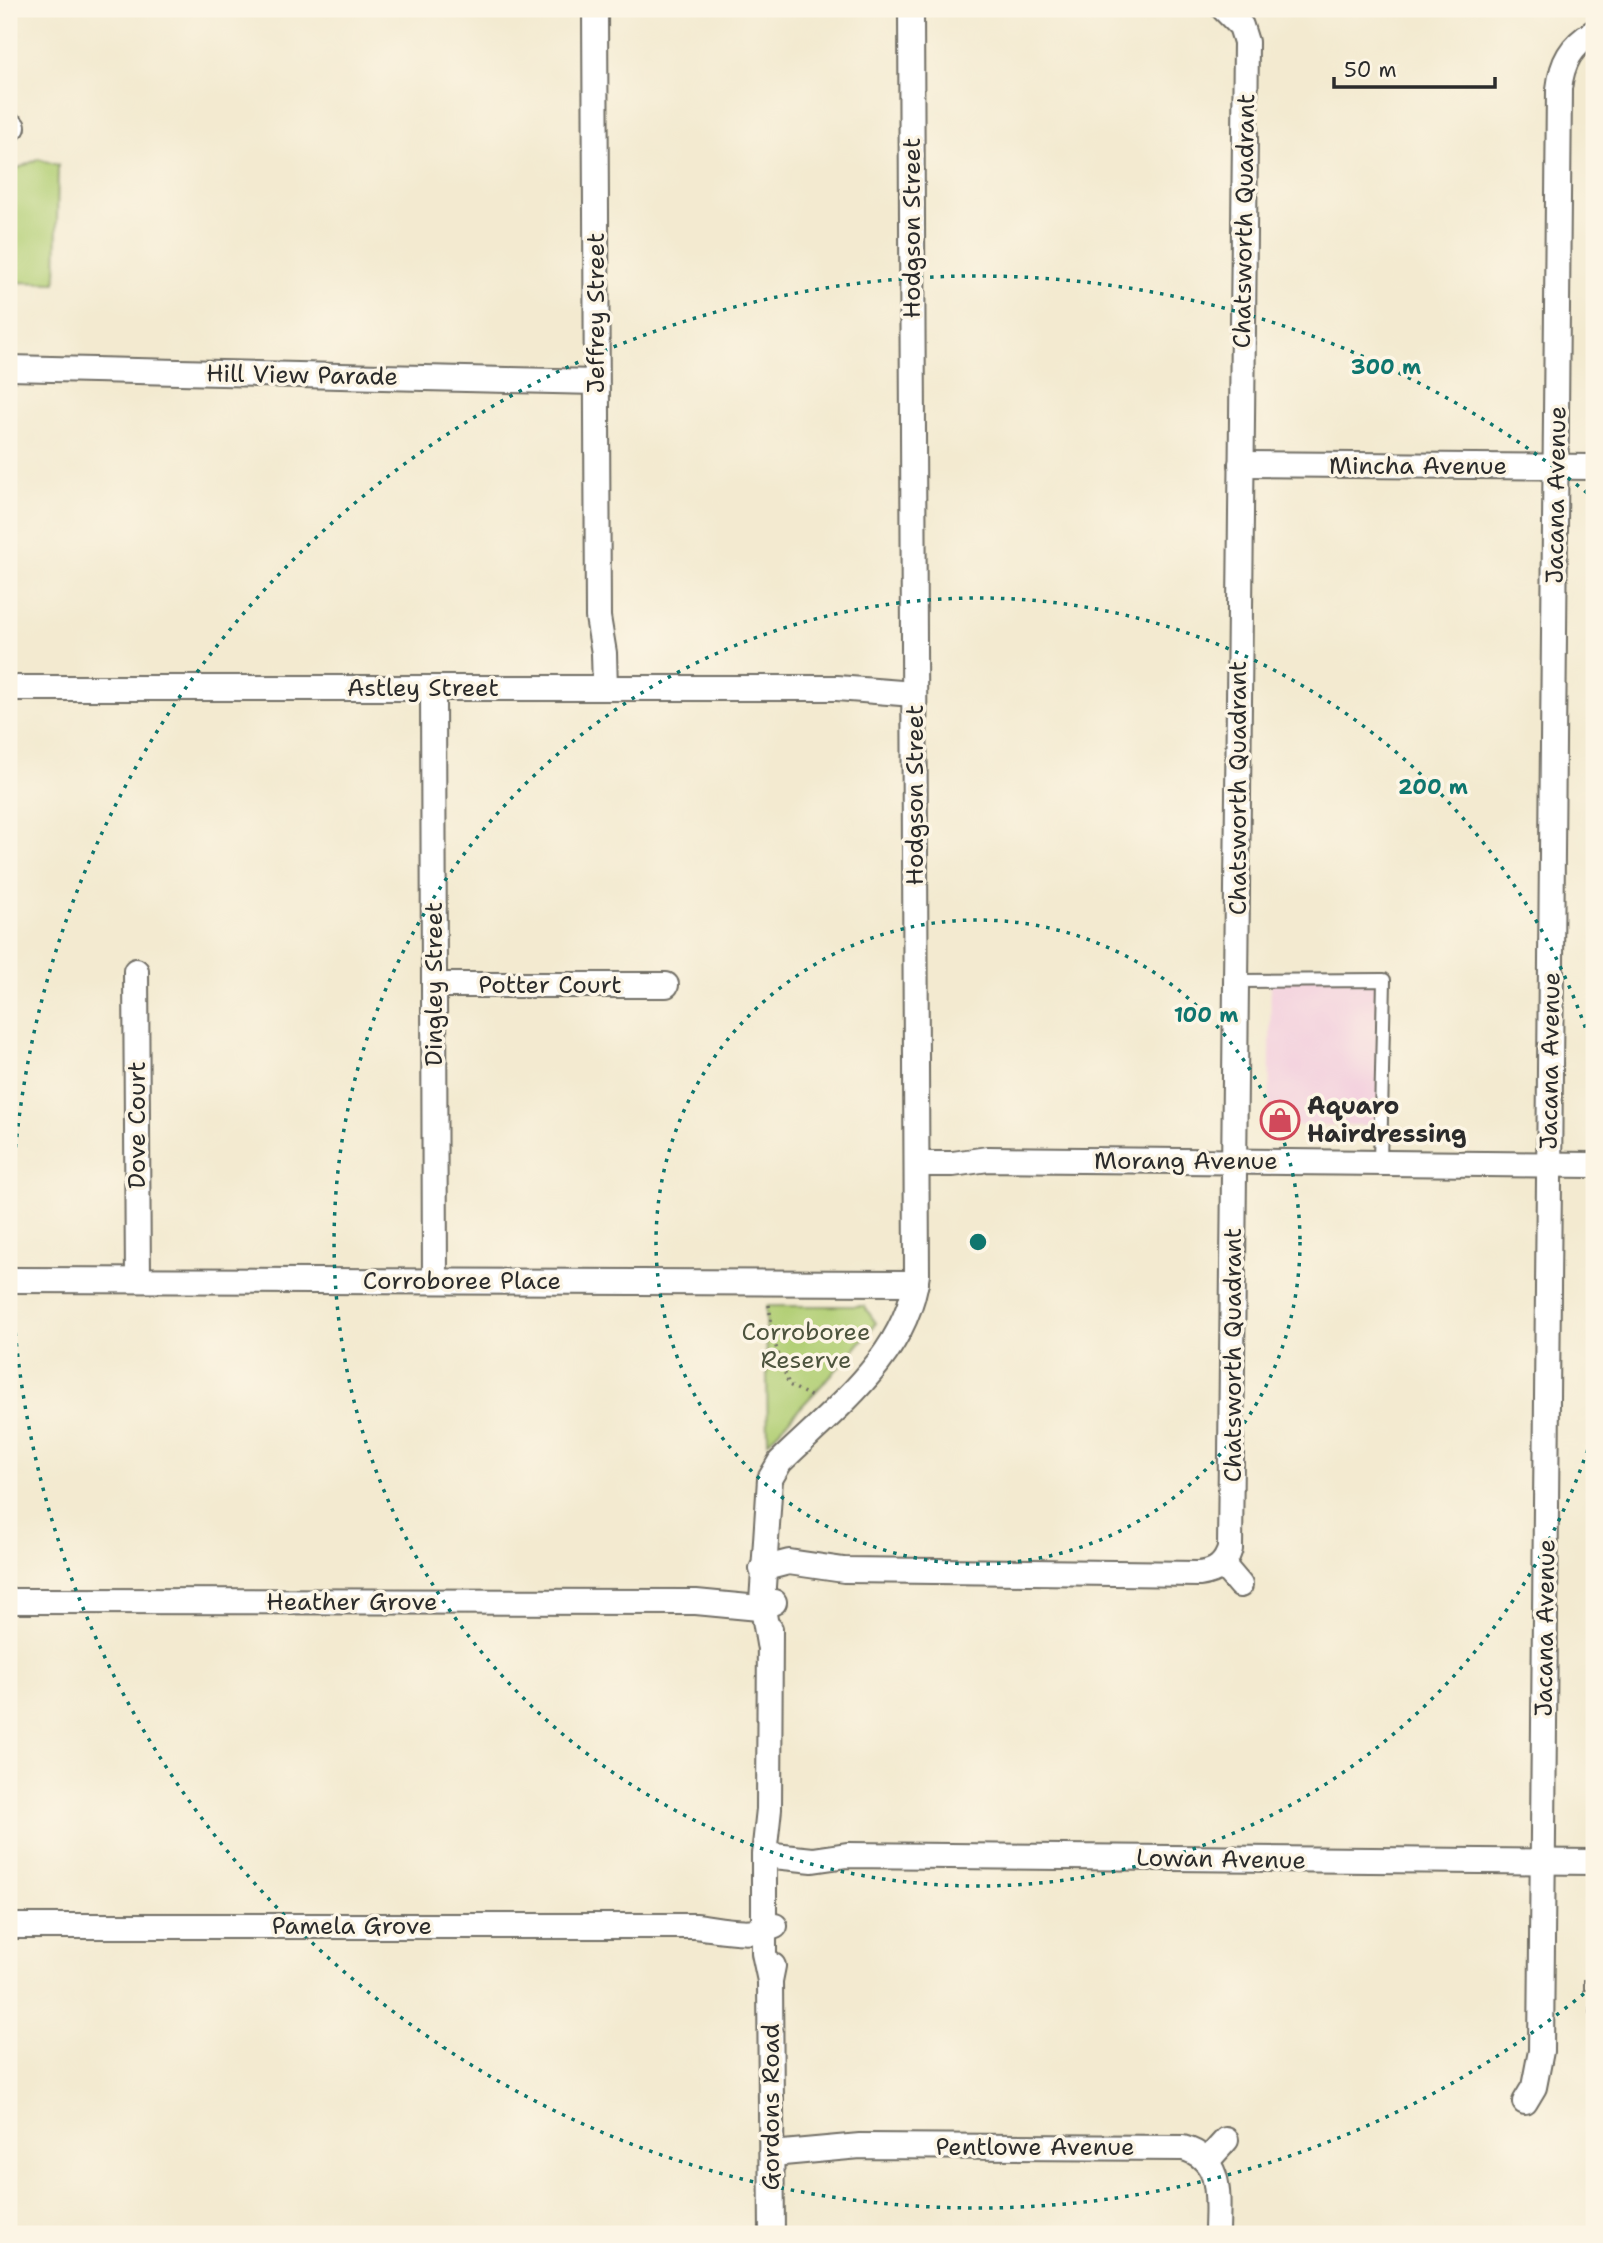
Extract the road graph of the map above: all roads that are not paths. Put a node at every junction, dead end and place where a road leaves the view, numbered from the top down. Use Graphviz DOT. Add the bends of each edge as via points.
graph roads {
  1 [pos="595,9"];
  2 [pos="911,9"];
  3 [pos="1232,10"];
  4 [pos="1594,32"];
  5 [pos="9,368"];
  6 [pos="596,382"];
  7 [pos="1241,464"];
  8 [pos="1556,467"];
  9 [pos="1594,467"];
  10 [pos="9,688"];
  11 [pos="433,688"];
  12 [pos="914,688"];
  13 [pos="598,689"];
  14 [pos="136,971"];
  15 [pos="1236,981"];
  16 [pos="434,985"];
  17 [pos="666,985"];
  18 [pos="917,1157"];
  19 [pos="1235,1161"];
  20 [pos="1380,1163"];
  21 [pos="1549,1164"];
  22 [pos="1594,1165"];
  23 [pos="9,1280"];
  24 [pos="138,1280"];
  25 [pos="435,1281"];
  26 [pos="916,1283"];
  27 [pos="1223,1564"];
  28 [pos="770,1570"];
  29 [pos="1240,1585"];
  30 [pos="9,1601"];
  31 [pos="765,1602"];
  32 [pos="772,1855"];
  33 [pos="1543,1862"];
  34 [pos="1594,1862"];
  35 [pos="9,1926"];
  36 [pos="768,1927"];
  37 [pos="1525,2102"];
  38 [pos="1226,2140"];
  39 [pos="772,2145"];
  40 [pos="1207,2161"];
  41 [pos="772,2234"];
  42 [pos="1217,2234"];
  1 -- 6 [label="street, Jeffrey Street"];
  2 -- 12 [label="street, Hodgson Street"];
  3 -- 7 [label="street, Chatsworth Quadrant" via="1246,42"];
  4 -- 8 [label="street, Jacana Avenue" via="1565,60 1559,89"];
  5 -- 6 [label="street, Hill View Parade"];
  6 -- 13 [label="street, Jeffrey Street" via="598,617 591,652"];
  7 -- 8 [label="street, Mincha Avenue"];
  7 -- 15 [label="street, Chatsworth Quadrant"];
  8 -- 9 [label="street, Mincha Avenue"];
  8 -- 21 [label="street, Jacana Avenue"];
  10 -- 11 [label="street, Astley Street"];
  11 -- 13 [label="street, Astley Street"];
  11 -- 16 [label="street, Dingley Street"];
  12 -- 13 [label="street, Astley Street" via="871,682 837,688"];
  12 -- 18 [label="street, Hodgson Street"];
  14 -- 24 [label="street, Dove Court"];
  15 -- 19 [label="street, Chatsworth Quadrant"];
  15 -- 20 [label="lane" via="1384,980"];
  16 -- 17 [label="street, Potter Court"];
  16 -- 25 [label="street, Dingley Street"];
  18 -- 19 [label="street, Morang Avenue" via="953,1152 988,1159"];
  18 -- 26 [label="street, Hodgson Street"];
  19 -- 20 [label="street, Morang Avenue"];
  19 -- 27 [label="street, Chatsworth Quadrant" via="1232,1536"];
  20 -- 21 [label="street, Morang Avenue"];
  21 -- 22 [label="street, Morang Avenue"];
  21 -- 33 [label="street, Jacana Avenue"];
  23 -- 24 [label="street, Corroboree Place"];
  24 -- 25 [label="street, Corroboree Place"];
  25 -- 26 [label="street, Corroboree Place"];
  26 -- 28 [label="street, Hodgson Street" via="904,1323 887,1353 774,1471 768,1488"];
  27 -- 28 [label="street" via="1199,1574 844,1570 789,1562"];
  27 -- 29 [label="street"];
  28 -- 31 [label="street, Hodgson Street"];
  30 -- 31 [label="street, Heather Grove" via="696,1602 742,1608"];
  31 -- 32 [label="street, Gordons Road"];
  32 -- 33 [label="street, Lowan Avenue" via="813,1860 847,1855"];
  32 -- 36 [label="street, Gordons Road"];
  33 -- 34 [label="street, Lowan Avenue"];
  33 -- 37 [label="street, Jacana Avenue" via="1541,2051 1534,2087"];
  35 -- 36 [label="street, Pamela Grove"];
  36 -- 39 [label="street, Gordons Road"];
  38 -- 40 [label="street"];
  39 -- 40 [label="street, Pentlowe Avenue" via="1175,2147 1192,2150"];
  39 -- 41 [label="street, Gordons Road"];
  40 -- 42 [label="street" via="1218,2185"];
}
